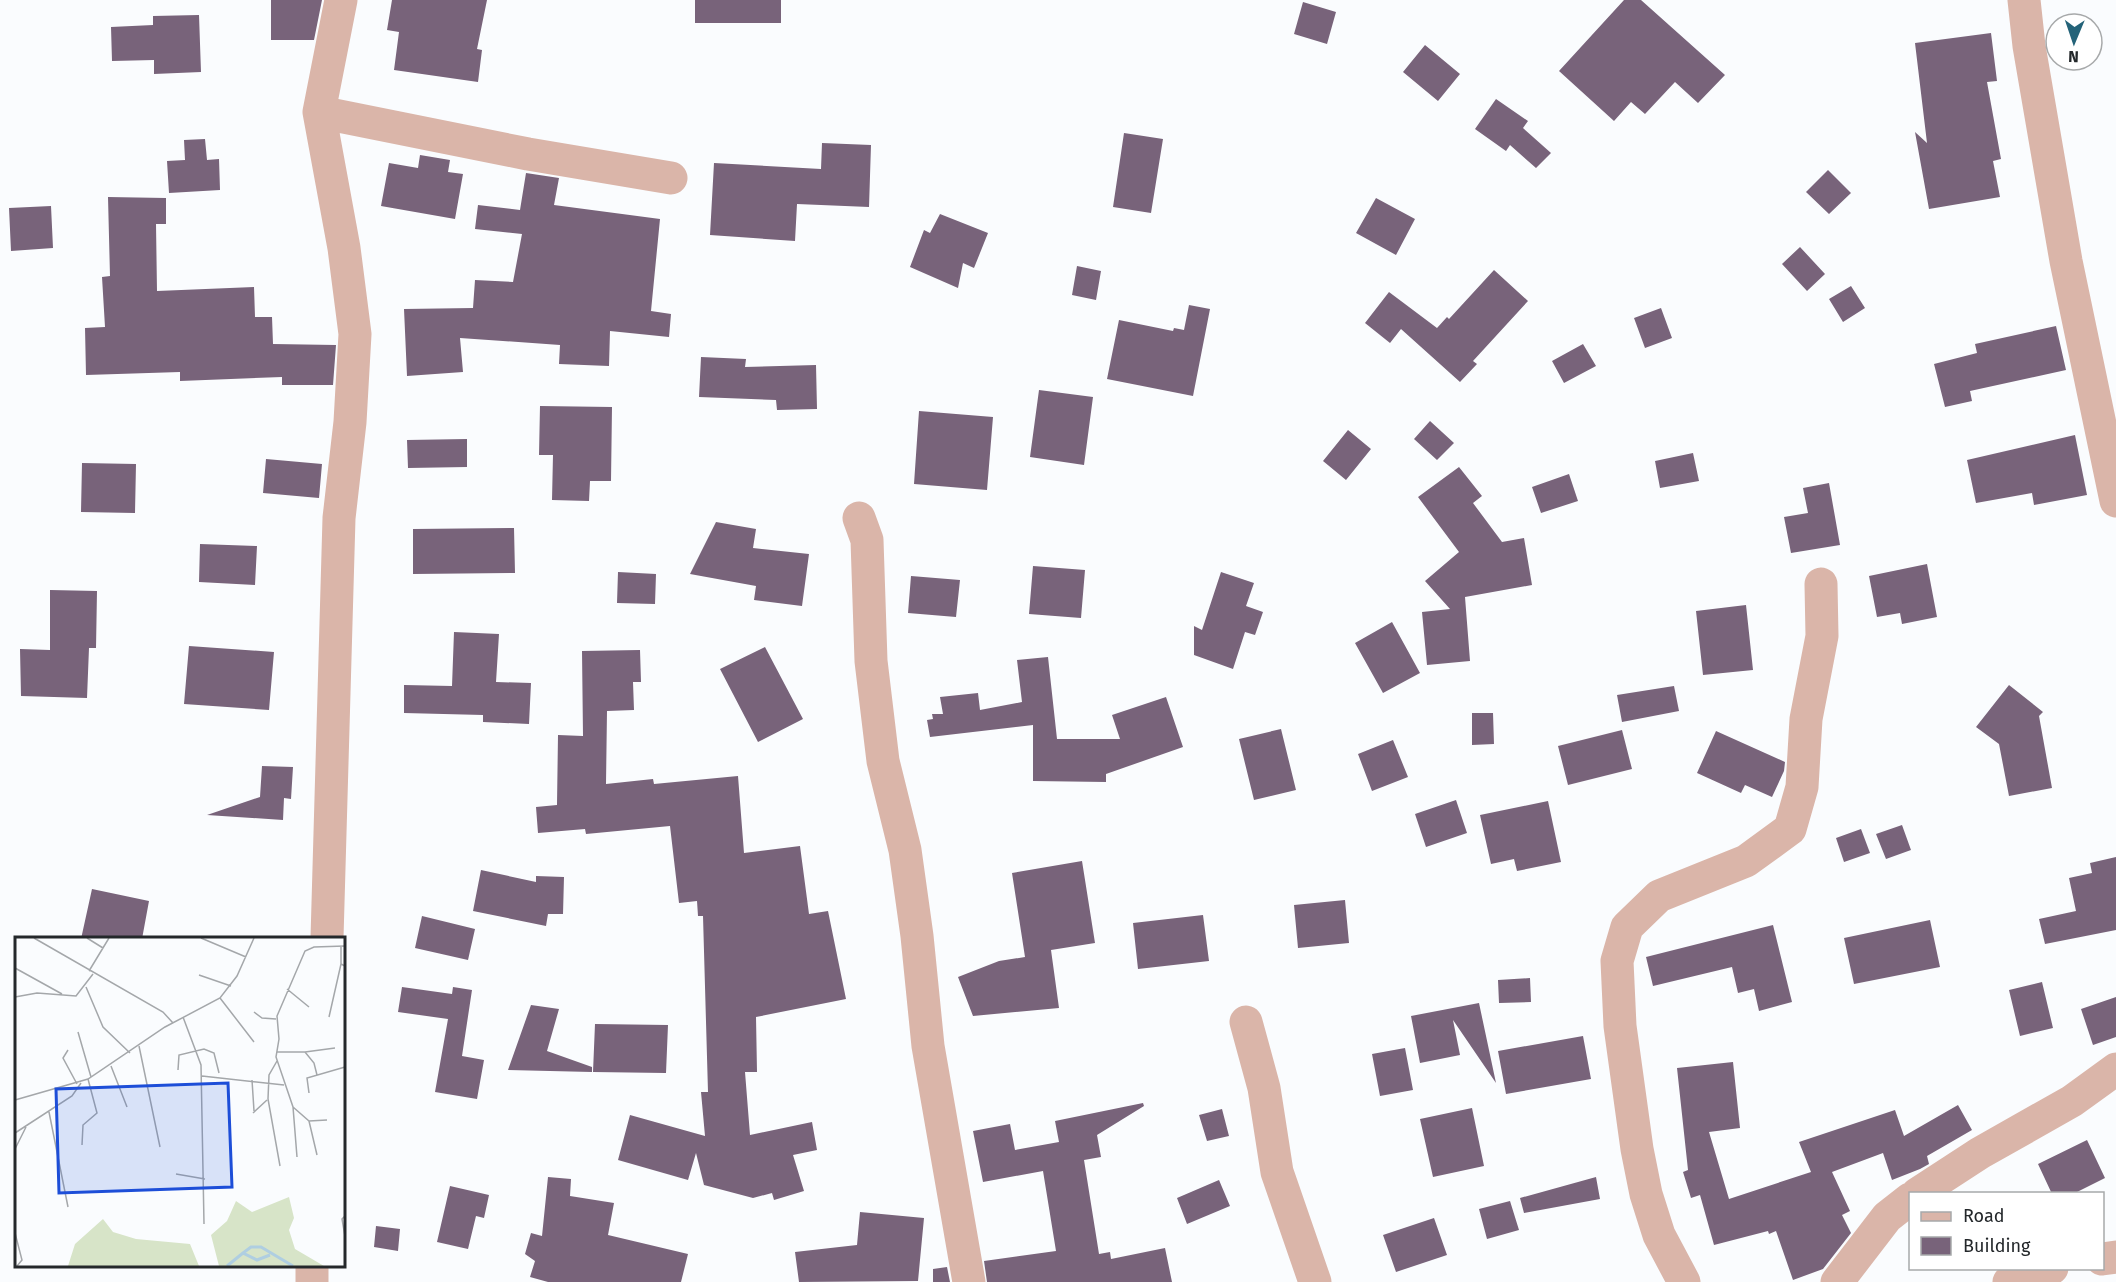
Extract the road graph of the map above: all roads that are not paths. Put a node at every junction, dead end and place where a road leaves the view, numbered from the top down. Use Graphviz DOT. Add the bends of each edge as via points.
graph roads {
  1 [pos="341,0"];
  2 [pos="2025,0"];
  3 [pos="319,112"];
  4 [pos="671,178"];
  5 [pos="2116,501"];
  6 [pos="859,518"];
  7 [pos="1821,584"];
  8 [pos="327,937"];
  9 [pos="1246,1022"];
  10 [pos="2116,1069"];
  11 [pos="1920,1192"];
  12 [pos="1909,1200"];
  13 [pos="2049,1270"];
  14 [pos="969,1282"];
  15 [pos="1315,1282"];
  16 [pos="1684,1282"];
  17 [pos="1837,1282"];
  18 [pos="2009,1282"];
  1 -- 3 [label="street"];
  2 -- 5 [label="street" via="2029,46 2066,261"];
  3 -- 4 [label="street"];
  3 -- 8 [label="street" via="355,334 339,518"];
  6 -- 14 [label="street" via="867,540 871,661 883,761 905,850 928,1046"];
  7 -- 16 [label="street" via="1822,636 1806,718 1802,787 1790,829 1746,861 1659,896 1627,927 1617,961 1620,1026 1644,1182 1659,1235"];
  9 -- 15 [label="street" via="1264,1088 1277,1172"];
  10 -- 11 [label="street" via="2072,1101"];
  12 -- 17 [label="street" via="1887,1217"];
  13 -- 18 [label="street"];
}
